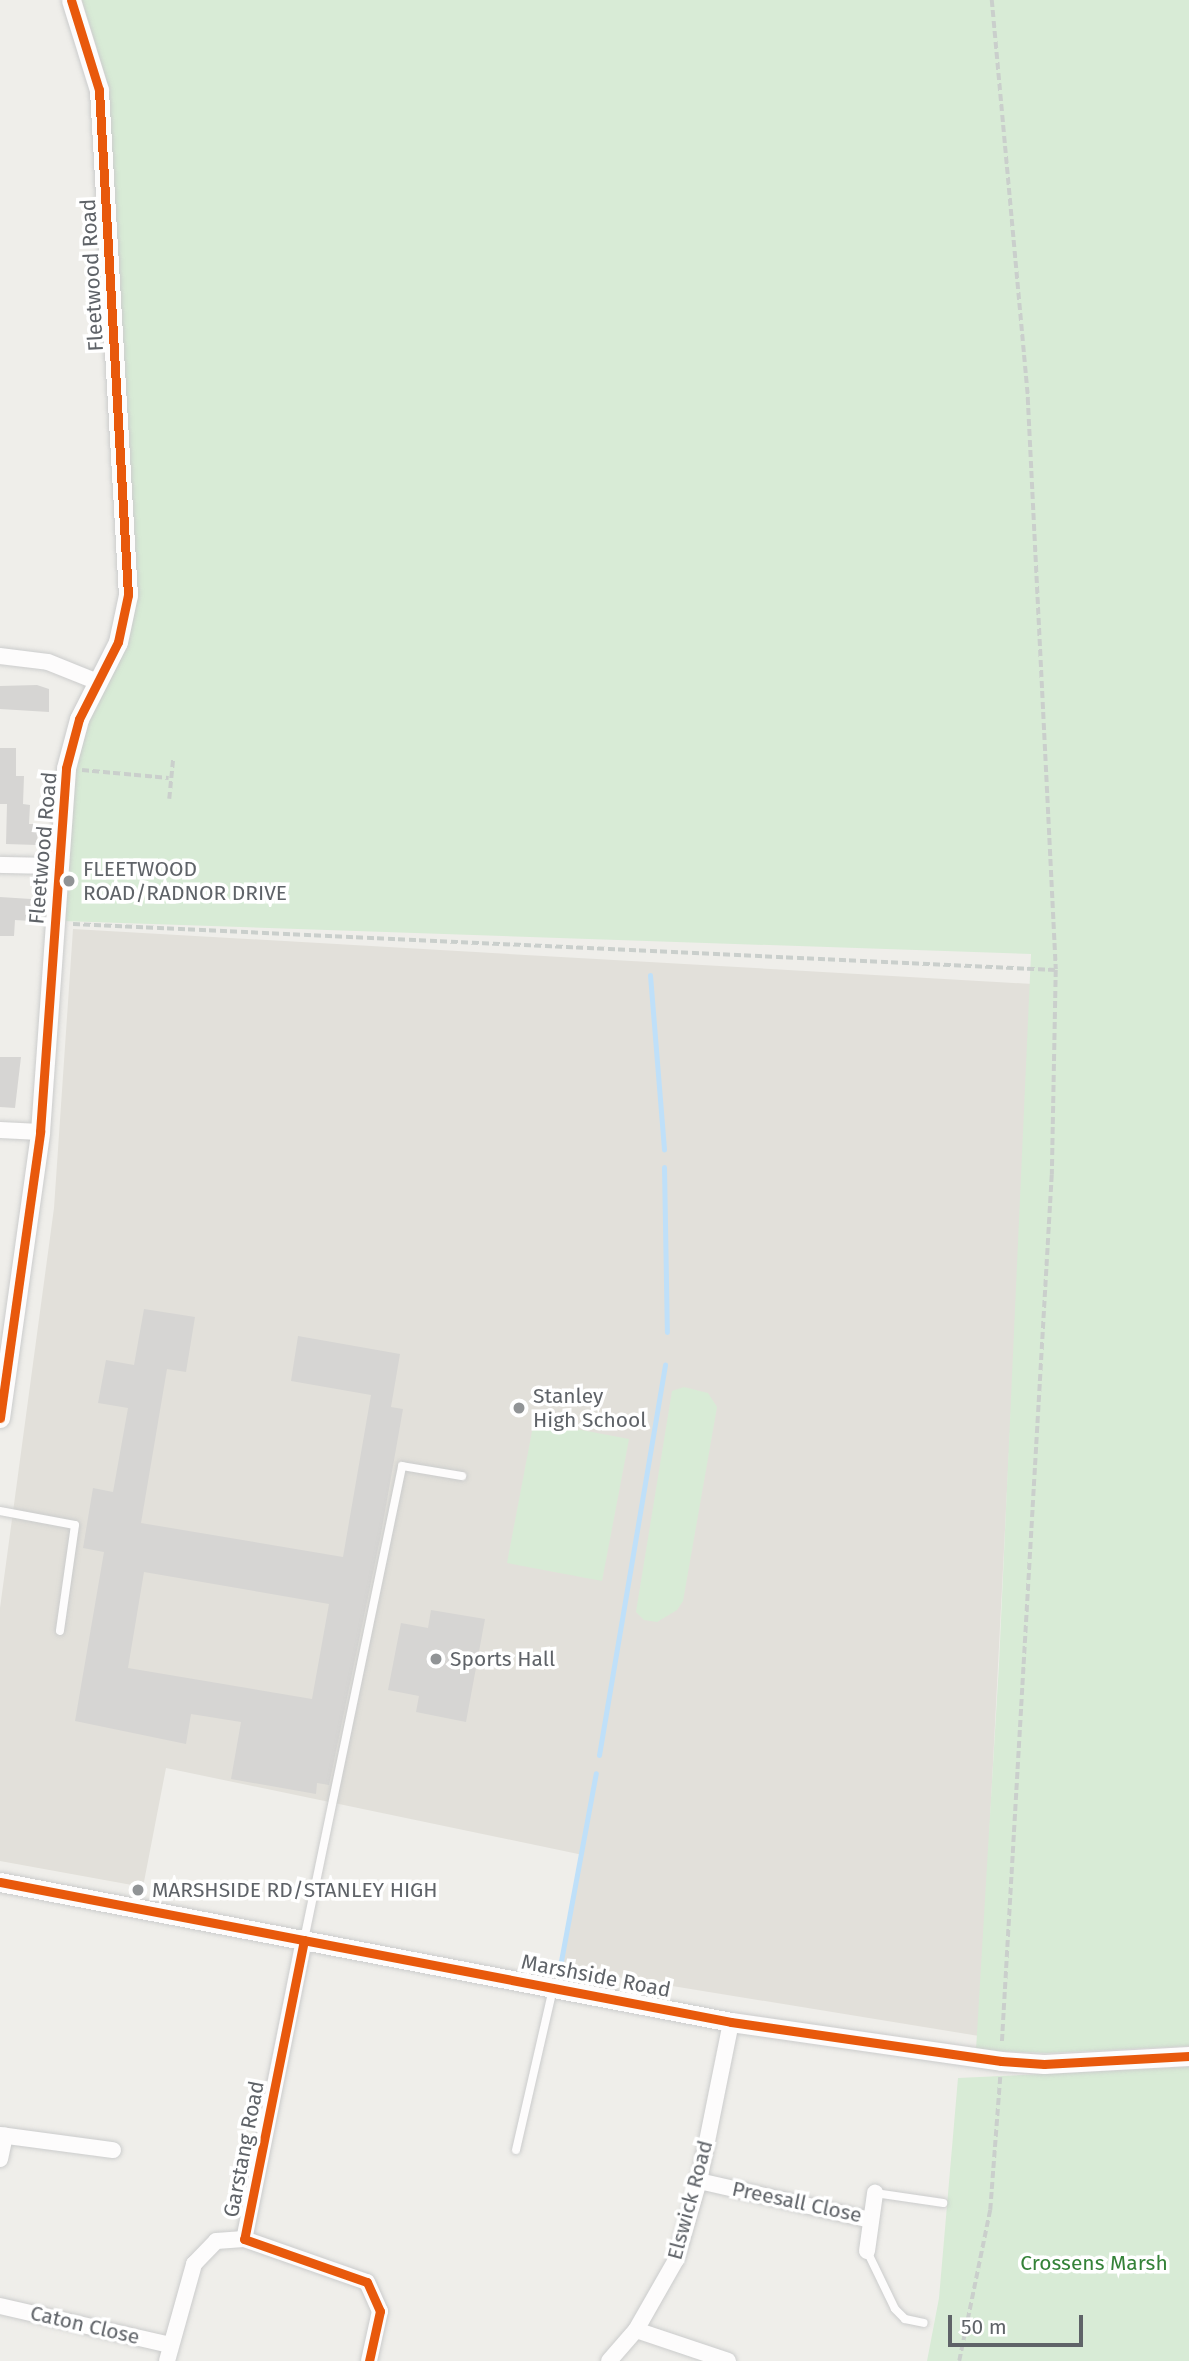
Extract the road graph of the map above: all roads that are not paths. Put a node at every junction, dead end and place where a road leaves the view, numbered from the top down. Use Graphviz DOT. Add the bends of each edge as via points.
graph roads {
  1 [pos="71,0"];
  2 [pos="0,656"];
  3 [pos="98,682"];
  4 [pos="0,864"];
  5 [pos="58,866"];
  6 [pos="0,1130"];
  7 [pos="40,1132"];
  8 [pos="0,1418"];
  9 [pos="462,1476"];
  10 [pos="0,1511"];
  11 [pos="60,1631"];
  12 [pos="0,1882"];
  13 [pos="304,1940"];
  14 [pos="554,1986"];
  15 [pos="731,2022"];
  16 [pos="1189,2056"];
  17 [pos="3,2136"];
  18 [pos="113,2150"];
  19 [pos="516,2150"];
  20 [pos="0,2159"];
  21 [pos="699,2182"];
  22 [pos="875,2193"];
  23 [pos="943,2203"];
  24 [pos="870,2220"];
  25 [pos="244,2239"];
  26 [pos="867,2251"];
  27 [pos="0,2306"];
  28 [pos="924,2323"];
  29 [pos="636,2330"];
  30 [pos="169,2353"];
  31 [pos="369,2361"];
  32 [pos="609,2361"];
  33 [pos="728,2361"];
  1 -- 3 [label="street, Fleetwood Road" via="99,90 128,595 118,642"];
  2 -- 3 [label="street" via="48,662"];
  3 -- 5 [label="street, Fleetwood Road" via="79,719 66,768"];
  4 -- 5 [label="street"];
  5 -- 7 [label="street, Fleetwood Road"];
  6 -- 7 [label="street"];
  7 -- 8 [label="street, Fleetwood Road"];
  9 -- 13 [label="lane" via="402,1466"];
  10 -- 11 [label="lane" via="75,1525"];
  12 -- 13 [label="street, Marshside Road"];
  13 -- 14 [label="street, Marshside Road"];
  13 -- 25 [label="street, Garstang Road"];
  14 -- 15 [label="street, Marshside Road"];
  14 -- 19 [label="lane"];
  15 -- 16 [label="street, Marshside Road" via="1001,2061 1044,2064"];
  15 -- 21 [label="street, Elswick Road"];
  17 -- 18 [label="street"];
  17 -- 20 [label="street"];
  21 -- 24 [label="street, Preesall Close"];
  21 -- 29 [label="street, Elswick Road" via="676,2260"];
  22 -- 23 [label="lane"];
  22 -- 24 [label="street, Preesall Close"];
  24 -- 26 [label="street"];
  25 -- 30 [label="street" via="216,2241 194,2264"];
  25 -- 31 [label="street, Garstang Road" via="366,2282 380,2311"];
  26 -- 28 [label="lane" via="895,2309 905,2319"];
  27 -- 30 [label="street, Caton Close"];
  29 -- 32 [label="street, Elswick Road"];
  29 -- 33 [label="street"];
}
